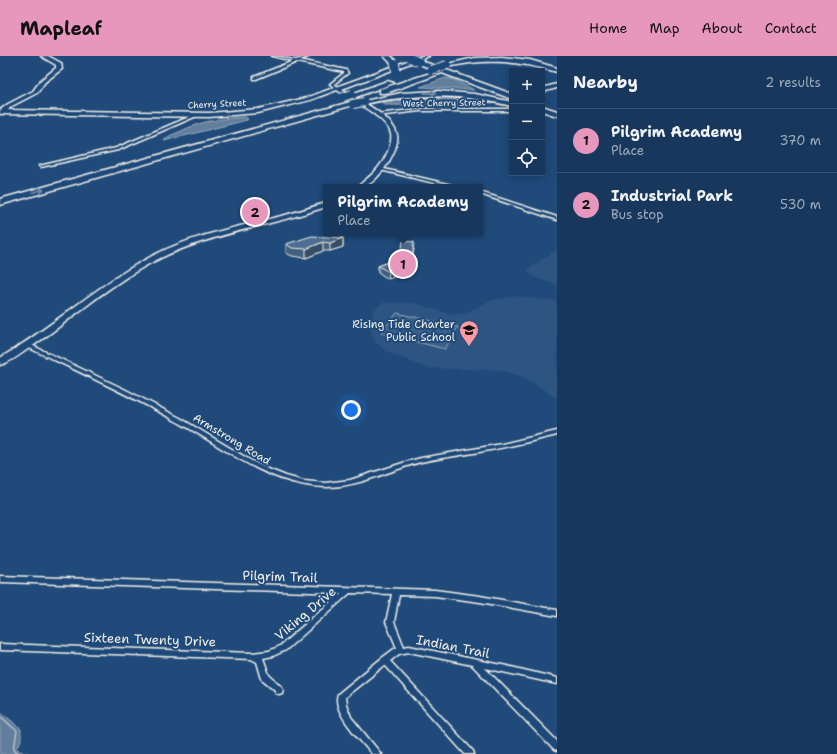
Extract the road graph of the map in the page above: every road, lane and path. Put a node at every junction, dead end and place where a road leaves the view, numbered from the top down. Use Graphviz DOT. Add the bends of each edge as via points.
graph roads {
  1 [pos="44,56"];
  2 [pos="274,56"];
  3 [pos="308,56"];
  4 [pos="387,56"];
  5 [pos="416,58"];
  6 [pos="297,61"];
  7 [pos="557,70"];
  8 [pos="557,74"];
  9 [pos="255,78"];
  10 [pos="476,79"];
  11 [pos="557,86"];
  12 [pos="337,88"];
  13 [pos="509,88"];
  14 [pos="545,89"];
  15 [pos="509,92"];
  16 [pos="509,96"];
  17 [pos="352,99"];
  18 [pos="545,105"];
  19 [pos="509,106"];
  20 [pos="509,107"];
  21 [pos="545,109"];
  22 [pos="557,109"];
  23 [pos="1,112"];
  24 [pos="545,113"];
  25 [pos="557,114"];
  26 [pos="198,115"];
  27 [pos="378,115"];
  28 [pos="557,117"];
  29 [pos="41,166"];
  30 [pos="381,169"];
  31 [pos="364,184"];
  32 [pos="444,184"];
  33 [pos="0,194"];
  34 [pos="483,194"];
  35 [pos="0,202"];
  36 [pos="323,206"];
  37 [pos="557,219"];
  38 [pos="27,344"];
  39 [pos="0,362"];
  40 [pos="557,433"];
  41 [pos="0,578"];
  42 [pos="349,590"];
  43 [pos="396,592"];
  44 [pos="557,614"];
  45 [pos="0,646"];
  46 [pos="402,650"];
  47 [pos="252,656"];
  48 [pos="385,660"];
  49 [pos="474,662"];
  50 [pos="557,681"];
  51 [pos="279,691"];
  52 [pos="557,747"];
  53 [pos="377,754"];
  54 [pos="470,754"];
  1 -- 23 [label="street" via="59,64 59,69 35,92"];
  2 -- 6 [label="street"];
  3 -- 6 [label="street"];
  4 -- 17 [label="highway" via="396,67 393,76"];
  5 -- 10 [label="highway"];
  5 -- 12 [label="street, Cherry Street"];
  5 -- 16 [label="highway"];
  6 -- 9 [label="street"];
  6 -- 12 [label="street" via="346,72 332,84"];
  7 -- 17 [label="highway, bridge" via="502,60 474,60 431,70"];
  8 -- 17 [label="highway" via="538,67 484,62 455,68"];
  10 -- 13 [label="highway"];
  10 -- 15 [label="highway"];
  11 -- 14 [label="highway"];
  12 -- 26 [label="street, Cherry Street" via="279,107 240,113"];
  12 -- 27 [label="street"];
  17 -- 19 [label="highway, one-way" via="446,93 475,96"];
  17 -- 33 [label="highway"];
  35 -- 17 [label="highway, one-way" via="318,113"];
  18 -- 22 [label="highway"];
  20 -- 27 [label="street, West Cherry Street" via="420,110"];
  21 -- 25 [label="highway"];
  23 -- 26 [label="street, Cherry Street"];
  24 -- 28 [label="highway"];
  26 -- 29 [label="street" via="117,149"];
  27 -- 30 [label="street" via="392,128 394,135 394,142"];
  30 -- 31 [label="street"];
  30 -- 32 [label="street"];
  34 -- 37 [label="street"];
  36 -- 38 [label="street" via="205,238 157,256 122,277"];
  38 -- 39 [label="street"];
  38 -- 40 [label="street, Armstrong Road" via="182,421 265,472 294,480 325,485 362,481 422,459 506,445"];
  41 -- 42 [label="street, Pilgrim Trail"];
  42 -- 43 [label="street, Pilgrim Trail"];
  42 -- 47 [label="street, Viking Drive" via="283,648 273,654"];
  43 -- 44 [label="street, Pilgrim Trail" via="456,595"];
  43 -- 46 [label="street" via="390,622"];
  45 -- 47 [label="street, Sixteen Twenty Drive"];
  46 -- 48 [label="street, Indian Trail"];
  46 -- 49 [label="street, Indian Trail" via="409,649"];
  47 -- 51 [label="street" via="260,660 265,677"];
  48 -- 53 [label="street, Indian Trail" via="341,696 340,705"];
  48 -- 54 [label="street"];
  49 -- 50 [label="street, Indian Trail"];
  49 -- 52 [label="street"];
}
